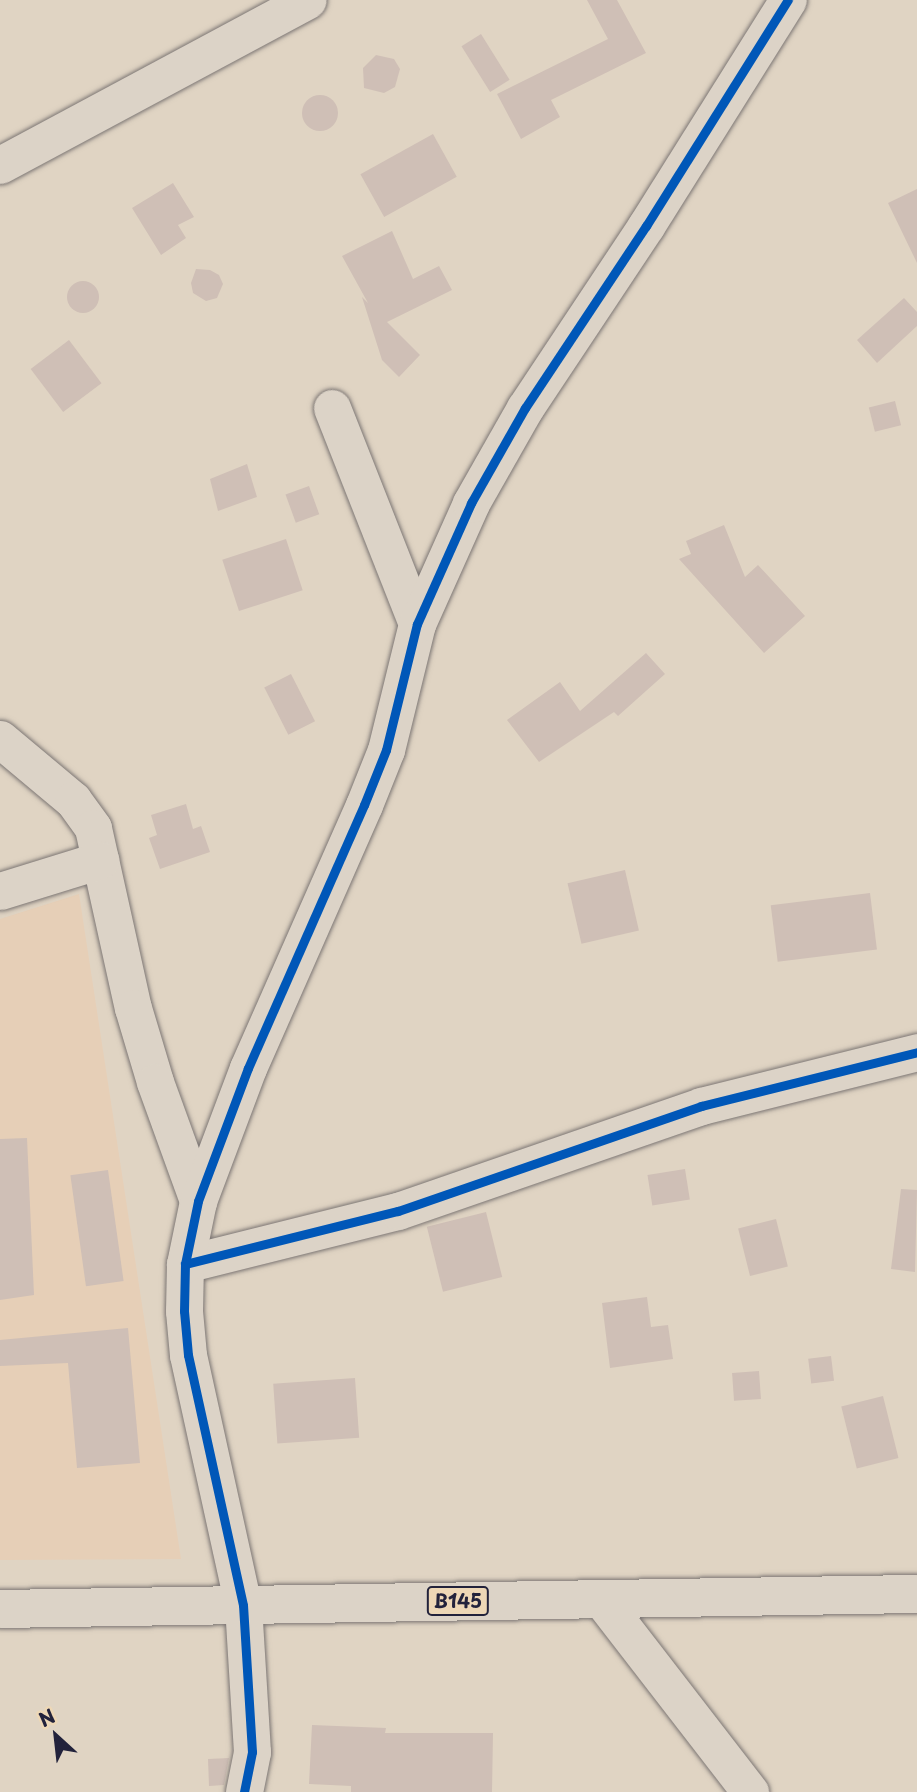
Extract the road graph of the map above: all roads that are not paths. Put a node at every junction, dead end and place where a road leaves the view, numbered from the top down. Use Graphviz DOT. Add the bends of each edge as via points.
graph roads {
  1 [pos="308,0"];
  2 [pos="788,0"];
  3 [pos="0,165"];
  4 [pos="332,408"];
  5 [pos="416,624"];
  6 [pos="0,740"];
  7 [pos="100,860"];
  8 [pos="0,891"];
  9 [pos="917,1052"];
  10 [pos="198,1200"];
  11 [pos="185,1264"];
  12 [pos="917,1594"];
  13 [pos="601,1599"];
  14 [pos="243,1605"];
  15 [pos="0,1609"];
  16 [pos="244,1792"];
  17 [pos="750,1792"];
  1 -- 3 [label="street"];
  2 -- 5 [label="street" via="525,408 471,503"];
  4 -- 5 [label="street"];
  5 -- 10 [label="street" via="386,750 248,1068"];
  6 -- 7 [label="street" via="73,800 93,828"];
  7 -- 8 [label="street"];
  7 -- 10 [label="street" via="137,1020"];
  9 -- 11 [label="street" via="701,1106 398,1211"];
  10 -- 11 [label="street"];
  11 -- 14 [label="street" via="188,1355"];
  12 -- 13 [label="main road, B145"];
  13 -- 14 [label="main road, B145"];
  13 -- 17 [label="street"];
  14 -- 15 [label="main road, B145"];
  14 -- 16 [label="street" via="252,1752"];
}
